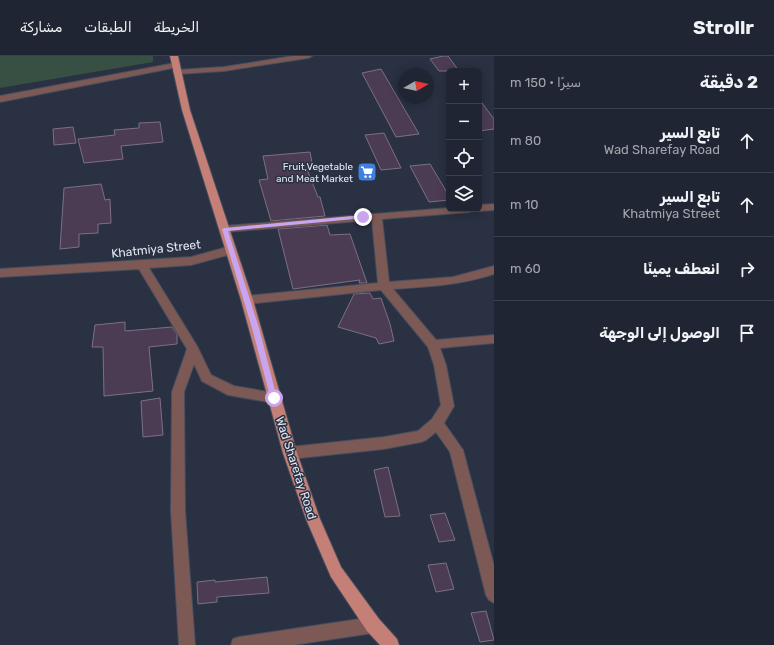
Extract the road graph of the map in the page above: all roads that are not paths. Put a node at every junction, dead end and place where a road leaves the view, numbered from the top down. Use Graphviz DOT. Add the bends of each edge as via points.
graph roads {
  1 [pos="308,56"];
  2 [pos="175,64"];
  3 [pos="0,99"];
  4 [pos="494,207"];
  5 [pos="482,208"];
  6 [pos="446,211"];
  7 [pos="377,216"];
  8 [pos="225,229"];
  9 [pos="231,250"];
  10 [pos="142,265"];
  11 [pos="494,270"];
  12 [pos="0,273"];
  13 [pos="384,286"];
  14 [pos="247,300"];
  15 [pos="494,339"];
  16 [pos="434,345"];
  17 [pos="192,349"];
  18 [pos="274,398"];
  19 [pos="436,423"];
  20 [pos="290,453"];
  21 [pos="494,595"];
  22 [pos="373,624"];
  23 [pos="187,645"];
  24 [pos="239,645"];
  25 [pos="391,645"];
  1 -- 2 [label="street" via="224,69"];
  2 -- 3 [label="street"];
  2 -- 8 [label="main road" via="186,110"];
  4 -- 5 [label="street"];
  6 -- 7 [label="street"];
  7 -- 8 [label="street"];
  7 -- 13 [label="street"];
  8 -- 9 [label="main road"];
  9 -- 10 [label="street, Khatmiya Street" via="191,261"];
  9 -- 14 [label="main road, Wad Sharefay Road"];
  10 -- 12 [label="street, Khatmiya Street"];
  10 -- 17 [label="street"];
  11 -- 13 [label="street" via="480,276 443,283"];
  13 -- 14 [label="street"];
  13 -- 16 [label="street"];
  14 -- 18 [label="main road, Wad Sharefay Road"];
  15 -- 16 [label="street"];
  16 -- 19 [label="street" via="448,406"];
  17 -- 18 [label="street" via="206,378 232,391"];
  17 -- 23 [label="street" via="178,392 178,511"];
  18 -- 20 [label="main road, Wad Sharefay Road"];
  19 -- 20 [label="street" via="421,436 391,442"];
  19 -- 21 [label="street" via="456,450"];
  20 -- 22 [label="main road, Wad Sharefay Road" via="313,519 336,572"];
  22 -- 24 [label="street"];
  22 -- 25 [label="main road, Wad Sharefay Road"];
}
